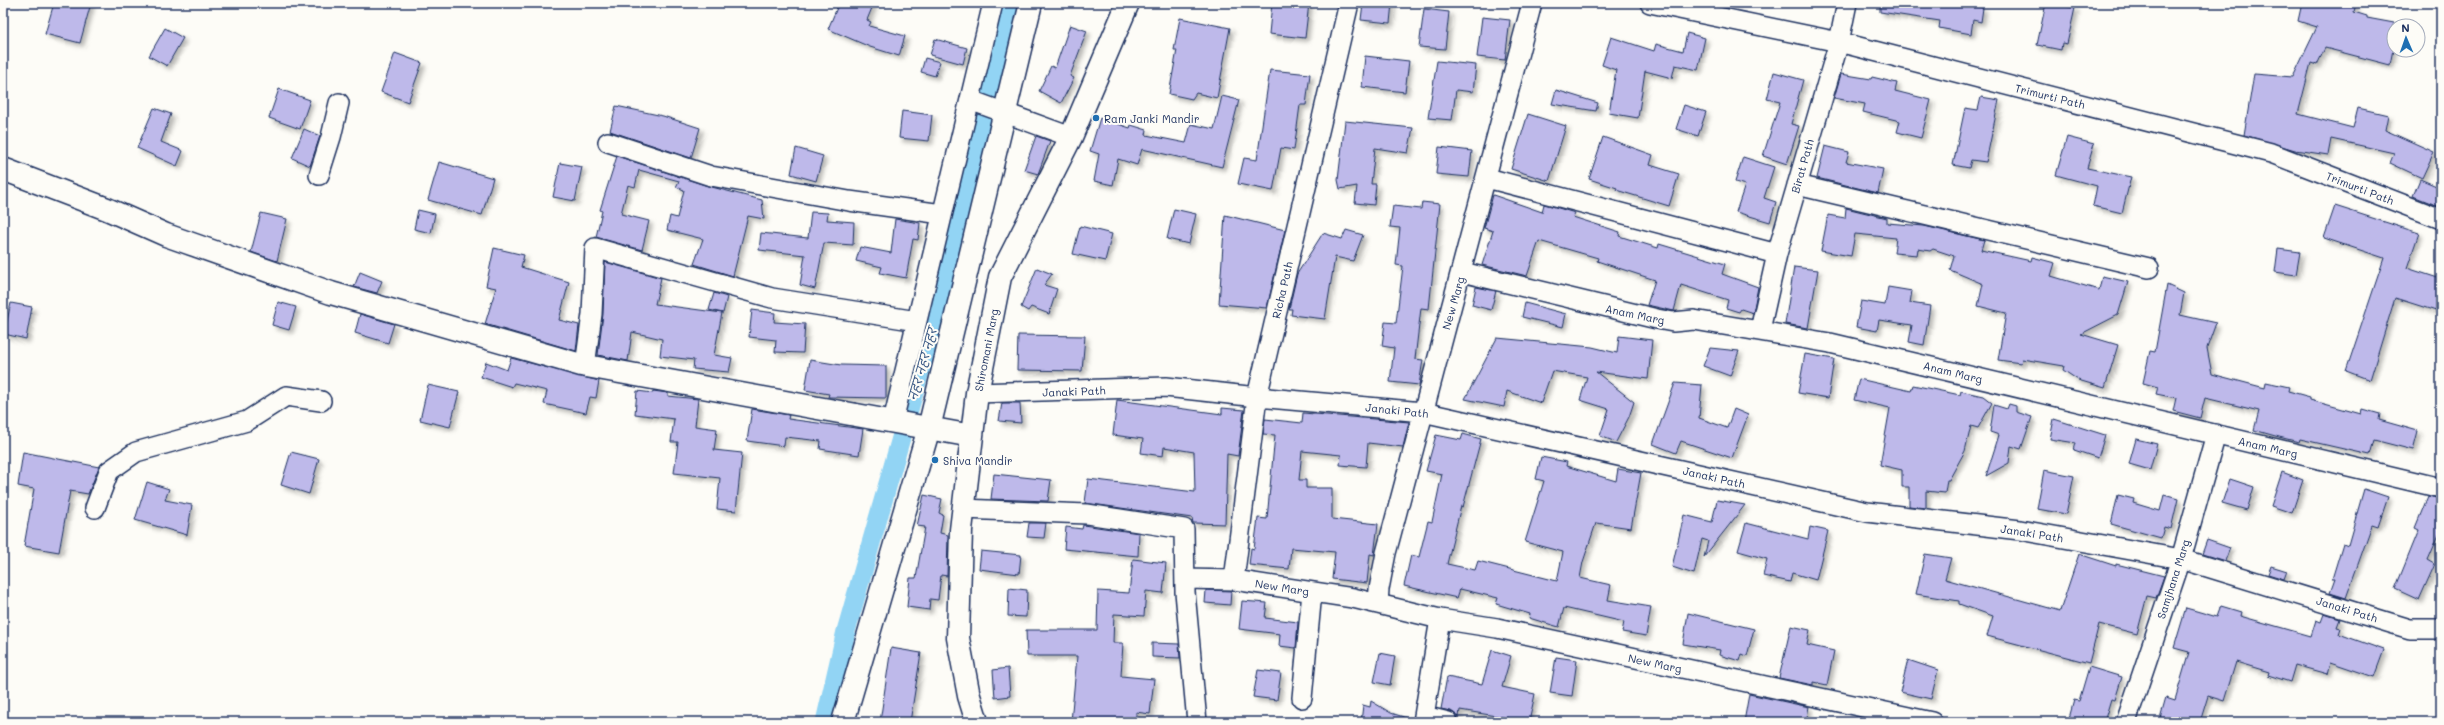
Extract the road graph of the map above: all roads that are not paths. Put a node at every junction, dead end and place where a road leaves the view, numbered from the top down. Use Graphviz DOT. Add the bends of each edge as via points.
graph roads {
  1 [pos="993,3"];
  2 [pos="1031,3"];
  3 [pos="1128,3"];
  4 [pos="1349,3"];
  5 [pos="1532,3"];
  6 [pos="1650,3"];
  7 [pos="1847,3"];
  8 [pos="1839,42"];
  9 [pos="970,100"];
  10 [pos="339,103"];
  11 [pos="1005,113"];
  12 [pos="1071,137"];
  13 [pos="608,142"];
  14 [pos="3,169"];
  15 [pos="319,175"];
  16 [pos="1487,178"];
  17 [pos="1796,185"];
  18 [pos="942,214"];
  19 [pos="2441,219"];
  20 [pos="1777,254"];
  21 [pos="2149,268"];
  22 [pos="1462,272"];
  23 [pos="917,321"];
  24 [pos="1760,330"];
  25 [pos="585,366"];
  26 [pos="977,393"];
  27 [pos="1257,397"];
  28 [pos="321,400"];
  29 [pos="1423,412"];
  30 [pos="908,424"];
  31 [pos="2216,434"];
  32 [pos="972,436"];
  33 [pos="2441,488"];
  34 [pos="95,508"];
  35 [pos="963,509"];
  36 [pos="2181,559"];
  37 [pos="1185,579"];
  38 [pos="1234,580"];
  39 [pos="1312,592"];
  40 [pos="1378,604"];
  41 [pos="1440,619"];
  42 [pos="2441,629"];
  43 [pos="1302,698"];
  44 [pos="1424,719"];
  45 [pos="843,722"];
  46 [pos="978,722"];
  47 [pos="1198,722"];
  48 [pos="1448,722"];
  49 [pos="1932,722"];
  50 [pos="2126,722"];
  1 -- 9 [label="street"];
  2 -- 11 [label="street"];
  3 -- 12 [label="street, Shiromani Marg"];
  4 -- 27 [label="street, Richa Path"];
  5 -- 16 [label="street, New Marg"];
  6 -- 8 [label="street, Trimurti Path"];
  7 -- 8 [label="street, Birat Path"];
  8 -- 17 [label="street, Birat Path"];
  8 -- 19 [label="street, Trimurti Path" via="2271,152"];
  9 -- 11 [label="street"];
  9 -- 18 [label="street"];
  10 -- 15 [label="street" via="332,137"];
  11 -- 12 [label="street"];
  11 -- 30 [label="street"];
  12 -- 26 [label="street, Shiromani Marg" via="1000,277"];
  13 -- 18 [label="street" via="711,176 849,201"];
  14 -- 25 [label="street" via="166,235 331,293"];
  16 -- 20 [label="street"];
  16 -- 22 [label="street, New Marg"];
  17 -- 20 [label="street, Birat Path"];
  17 -- 21 [label="street"];
  18 -- 23 [label="street"];
  20 -- 24 [label="street, Birat Path"];
  22 -- 24 [label="street, Anam Marg" via="1657,319 1673,322 1694,320"];
  22 -- 29 [label="street, New Marg"];
  23 -- 25 [label="street" via="772,298 595,248 592,314"];
  23 -- 30 [label="street"];
  24 -- 31 [label="street, Anam Marg" via="1830,343"];
  25 -- 30 [label="street"];
  26 -- 27 [label="street, Janaki Path" via="1166,387"];
  26 -- 32 [label="street, Shiromani Marg"];
  27 -- 29 [label="street, Janaki Path"];
  27 -- 38 [label="street, Richa Path"];
  28 -- 34 [label="street" via="286,396 247,421 136,452 109,471"];
  29 -- 36 [label="street, Janaki Path" via="1867,512 2020,530"];
  29 -- 40 [label="street, New Marg" via="1386,553"];
  30 -- 32 [label="street"];
  30 -- 45 [label="street"];
  31 -- 33 [label="street, Anam Marg"];
  31 -- 36 [label="street, Samjhana Marg"];
  32 -- 35 [label="street, Shiromani Marg"];
  35 -- 37 [label="street" via="1087,514 1184,529"];
  35 -- 46 [label="street, Shiromani Marg" via="958,638 969,696"];
  36 -- 42 [label="street, Janaki Path" via="2410,629"];
  36 -- 50 [label="street, Samjhana Marg"];
  37 -- 38 [label="street, New Marg"];
  37 -- 47 [label="street"];
  38 -- 39 [label="street, New Marg"];
  39 -- 40 [label="street, New Marg"];
  39 -- 43 [label="street"];
  40 -- 41 [label="street, New Marg"];
  41 -- 44 [label="street"];
  41 -- 49 [label="street, New Marg" via="1497,628"];
  44 -- 48 [label="street"];
}
